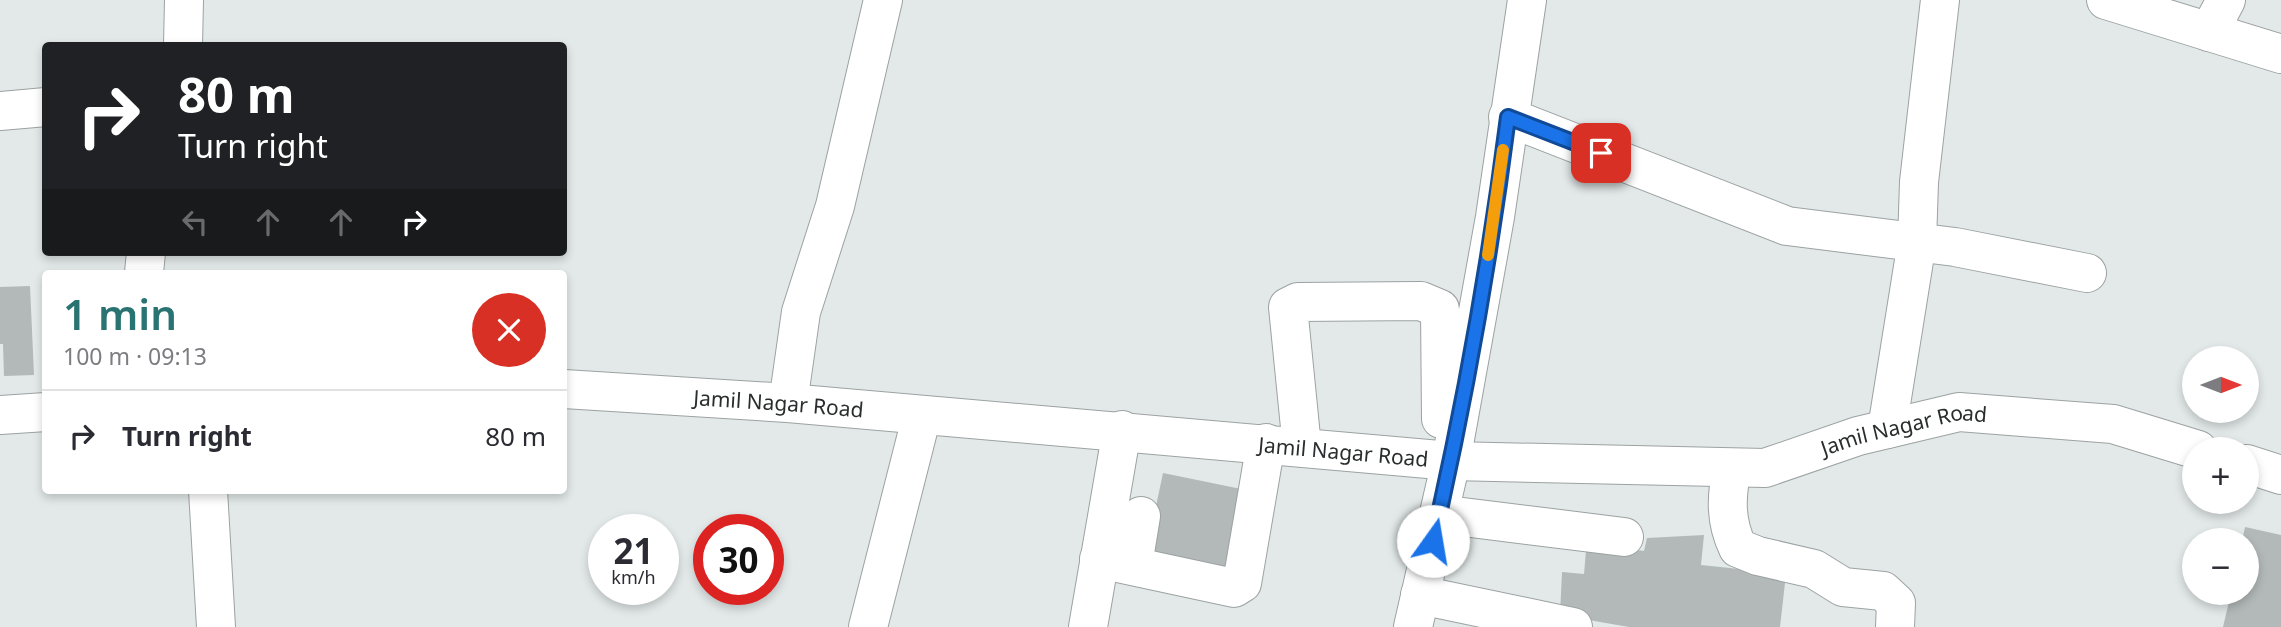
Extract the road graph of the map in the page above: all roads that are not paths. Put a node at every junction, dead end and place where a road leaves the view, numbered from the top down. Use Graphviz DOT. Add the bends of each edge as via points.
graph roads {
  1 [pos="184,0"];
  2 [pos="883,0"];
  3 [pos="1527,0"];
  4 [pos="1940,0"];
  5 [pos="2106,0"];
  6 [pos="2217,16"];
  7 [pos="183,42"];
  8 [pos="2281,54"];
  9 [pos="42,107"];
  10 [pos="0,111"];
  11 [pos="1508,117"];
  12 [pos="1917,242"];
  13 [pos="2087,273"];
  14 [pos="567,388"];
  15 [pos="788,403"];
  16 [pos="42,412"];
  17 [pos="0,415"];
  18 [pos="922,415"];
  19 [pos="1887,429"];
  20 [pos="1122,430"];
  21 [pos="1284,445"];
  22 [pos="2182,445"];
  23 [pos="1446,460"];
  24 [pos="1732,468"];
  25 [pos="2259,468"];
  26 [pos="2281,475"];
  27 [pos="208,494"];
  28 [pos="1439,514"];
  29 [pos="1140,516"];
  30 [pos="1624,537"];
  31 [pos="1116,562"];
  32 [pos="1416,613"];
  33 [pos="216,627"];
  34 [pos="868,627"];
  35 [pos="1088,627"];
  36 [pos="1468,627"];
  37 [pos="1573,627"];
  38 [pos="1895,627"];
  1 -- 7 [label="street"];
  2 -- 15 [label="street" via="835,206 801,312"];
  3 -- 11 [label="street"];
  4 -- 12 [label="street" via="1919,183"];
  5 -- 6 [label="street"];
  6 -- 8 [label="street"];
  9 -- 10 [label="street"];
  11 -- 12 [label="street" via="1787,226"];
  11 -- 23 [label="street" via="1495,217"];
  12 -- 13 [label="street"];
  12 -- 19 [label="street"];
  14 -- 15 [label="street, Jamil Nagar Road"];
  15 -- 18 [label="street, Jamil Nagar Road"];
  16 -- 17 [label="street"];
  18 -- 20 [label="street, Jamil Nagar Road"];
  18 -- 34 [label="street"];
  19 -- 22 [label="street, Jamil Nagar Road" via="1959,412 2113,424"];
  19 -- 24 [label="street, Jamil Nagar Road" via="1765,468"];
  20 -- 21 [label="street, Jamil Nagar Road"];
  20 -- 31 [label="street"];
  21 -- 23 [label="street, Jamil Nagar Road"];
  21 -- 23 [label="street" via="1288,307 1298,302 1421,301 1440,309"];
  21 -- 31 [label="street" via="1242,583 1234,588"];
  23 -- 24 [label="street, Jamil Nagar Road"];
  23 -- 28 [label="street"];
  24 -- 38 [label="street" via="1726,506 1738,548 1814,569 1843,587 1883,591 1896,603"];
  25 -- 26 [label="street"];
  27 -- 33 [label="street"];
  28 -- 30 [label="street"];
  28 -- 32 [label="street"];
  29 -- 31 [label="street"];
  31 -- 35 [label="street"];
  32 -- 36 [label="street"];
  32 -- 37 [label="street"];
}
